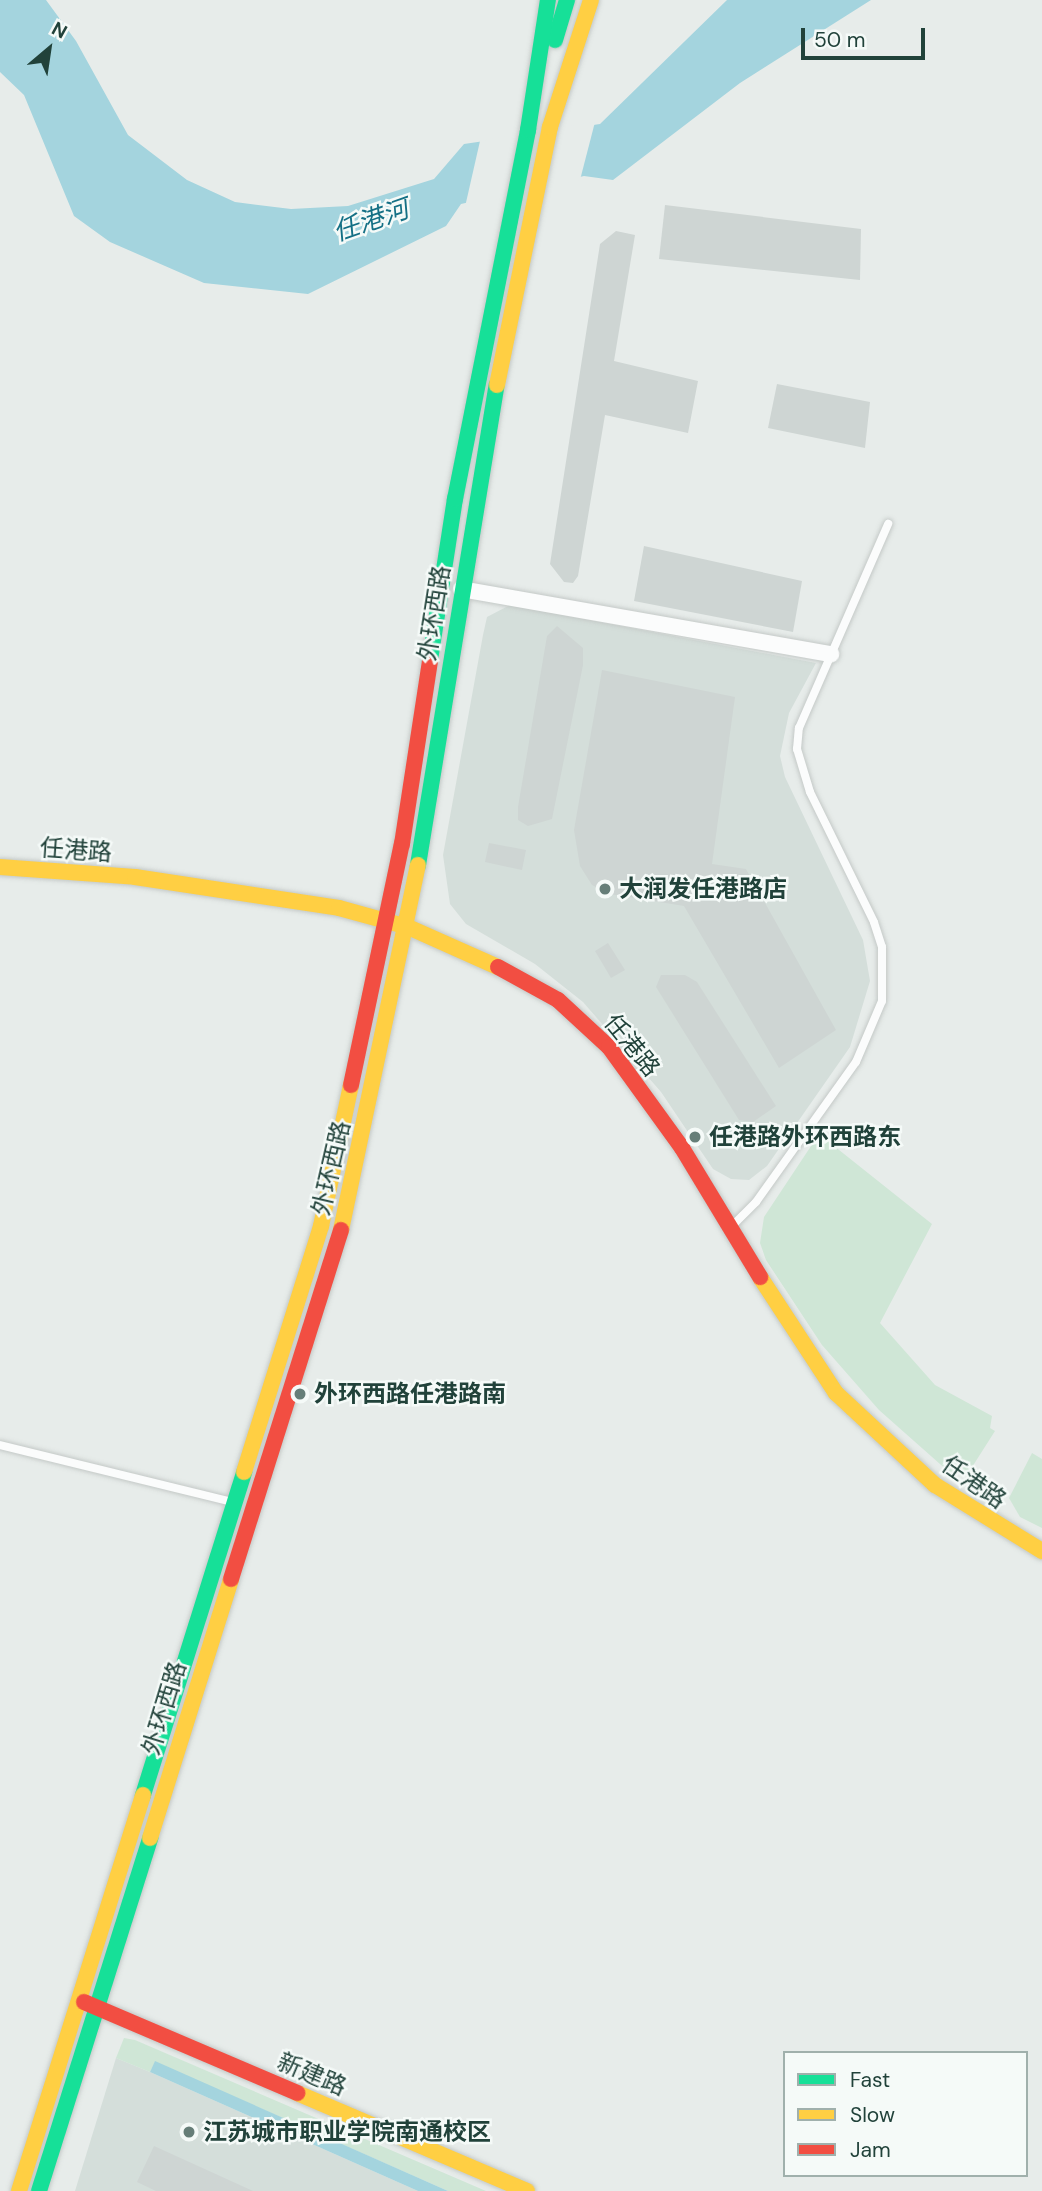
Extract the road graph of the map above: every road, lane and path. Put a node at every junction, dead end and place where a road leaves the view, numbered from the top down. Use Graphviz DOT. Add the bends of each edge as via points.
graph roads {
  1 [pos="548,0"];
  2 [pos="567,0"];
  3 [pos="592,0"];
  4 [pos="550,127"];
  5 [pos="528,130"];
  6 [pos="888,524"];
  7 [pos="461,589"];
  8 [pos="831,654"];
  9 [pos="0,867"];
  10 [pos="387,919"];
  11 [pos="408,927"];
  12 [pos="730,1228"];
  13 [pos="0,1445"];
  14 [pos="232,1503"];
  15 [pos="1042,1551"];
  16 [pos="79,2000"];
  17 [pos="96,2006"];
  18 [pos="19,2191"];
  19 [pos="39,2191"];
  20 [pos="527,2191"];
  1 -- 5 [label="main road, 外环西路"];
  2 -- 4 [label="main road, 外环西路"];
  2 -- 5 [label="main road, 外环西路"];
  3 -- 4 [label="main road, 外环西路"];
  4 -- 7 [label="main road, 外环西路" via="530,209"];
  5 -- 10 [label="main road, 外环西路" via="455,499"];
  6 -- 8 [label="lane"];
  7 -- 8 [label="street"];
  7 -- 11 [label="main road, 外环西路"];
  8 -- 12 [label="lane" via="799,728 797,749 810,792 874,922 882,947 882,1001 856,1062 756,1202"];
  9 -- 10 [label="main road, 任港路" via="135,877"];
  10 -- 11 [label="main road, 任港路"];
  10 -- 14 [label="main road, 外环西路" via="321,1226"];
  11 -- 12 [label="main road, 任港路" via="511,973 583,1021 609,1047 682,1148"];
  11 -- 17 [label="main road, 外环西路" via="342,1226"];
  12 -- 15 [label="main road, 任港路" via="836,1393 935,1485"];
  13 -- 14 [label="lane"];
  14 -- 16 [label="main road, 外环西路"];
  16 -- 17 [label="main road, 新建路"];
  16 -- 18 [label="main road, 外环西路"];
  17 -- 19 [label="main road, 外环西路"];
  17 -- 20 [label="main road, 新建路"];
}
